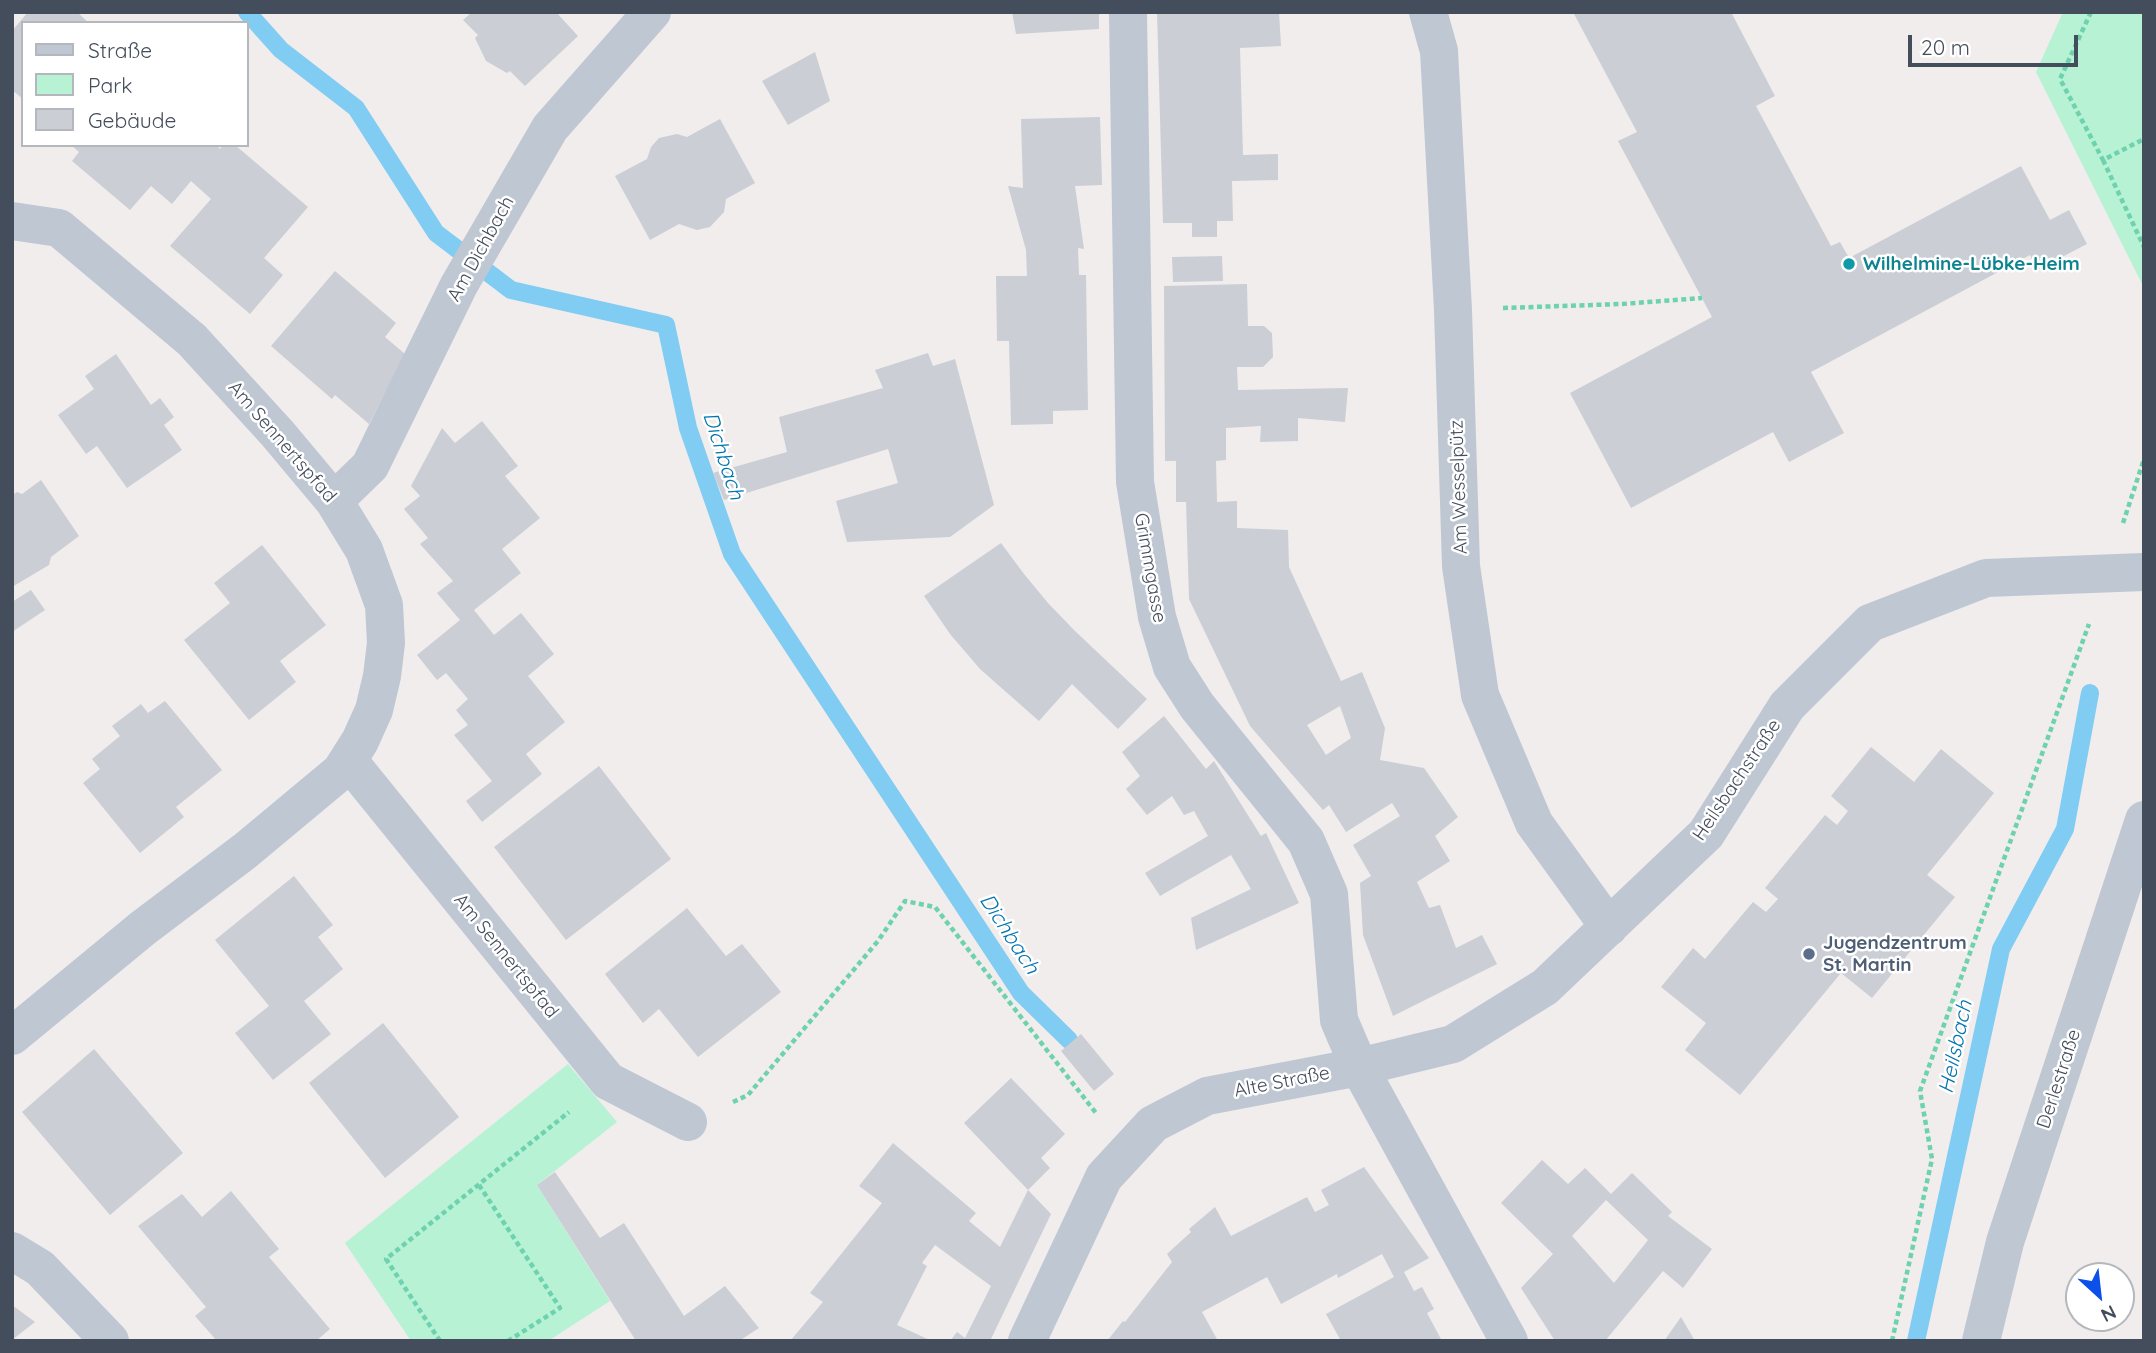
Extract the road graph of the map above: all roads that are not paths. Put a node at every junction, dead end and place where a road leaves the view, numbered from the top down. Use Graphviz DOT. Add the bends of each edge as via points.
graph roads {
  1 [pos="652,12"];
  2 [pos="1128,12"];
  3 [pos="1428,12"];
  4 [pos="12,221"];
  5 [pos="334,501"];
  6 [pos="2125,572"];
  7 [pos="348,760"];
  8 [pos="2144,820"];
  9 [pos="1609,927"];
  10 [pos="12,1036"];
  11 [pos="1359,1067"];
  12 [pos="688,1122"];
  13 [pos="12,1251"];
  14 [pos="110,1341"];
  15 [pos="1027,1341"];
  16 [pos="1508,1341"];
  17 [pos="1981,1341"];
  1 -- 5 [label="street, Am Dichbach" via="550,128 459,285 370,466"];
  2 -- 11 [label="street, Grimmgasse" via="1135,482 1157,617 1172,667 1197,706 1306,841 1329,894 1339,1020"];
  3 -- 9 [label="street, Am Wesselpütz" via="1439,51 1461,566 1480,695 1534,823"];
  4 -- 5 [label="street, Am Sennertspfad" via="59,228 192,340"];
  5 -- 7 [label="street, Am Sennertspfad" via="364,550 384,605 382,676 374,710"];
  6 -- 9 [label="street, Heilsbachstraße" via="1986,578 1870,623 1787,706 1706,834"];
  7 -- 10 [label="street, Am Sennertspfad" via="320,789"];
  7 -- 12 [label="street, Am Sennertspfad" via="608,1081"];
  8 -- 17 [label="street, Derlestraße" via="2005,1242"];
  9 -- 11 [label="street, Heilsbachstraße" via="1545,988 1454,1044"];
  11 -- 15 [label="street, Alte Straße" via="1207,1096 1153,1124 1104,1177"];
  11 -- 16 [label="street"];
  13 -- 14 [label="street" via="40,1268"];
}
